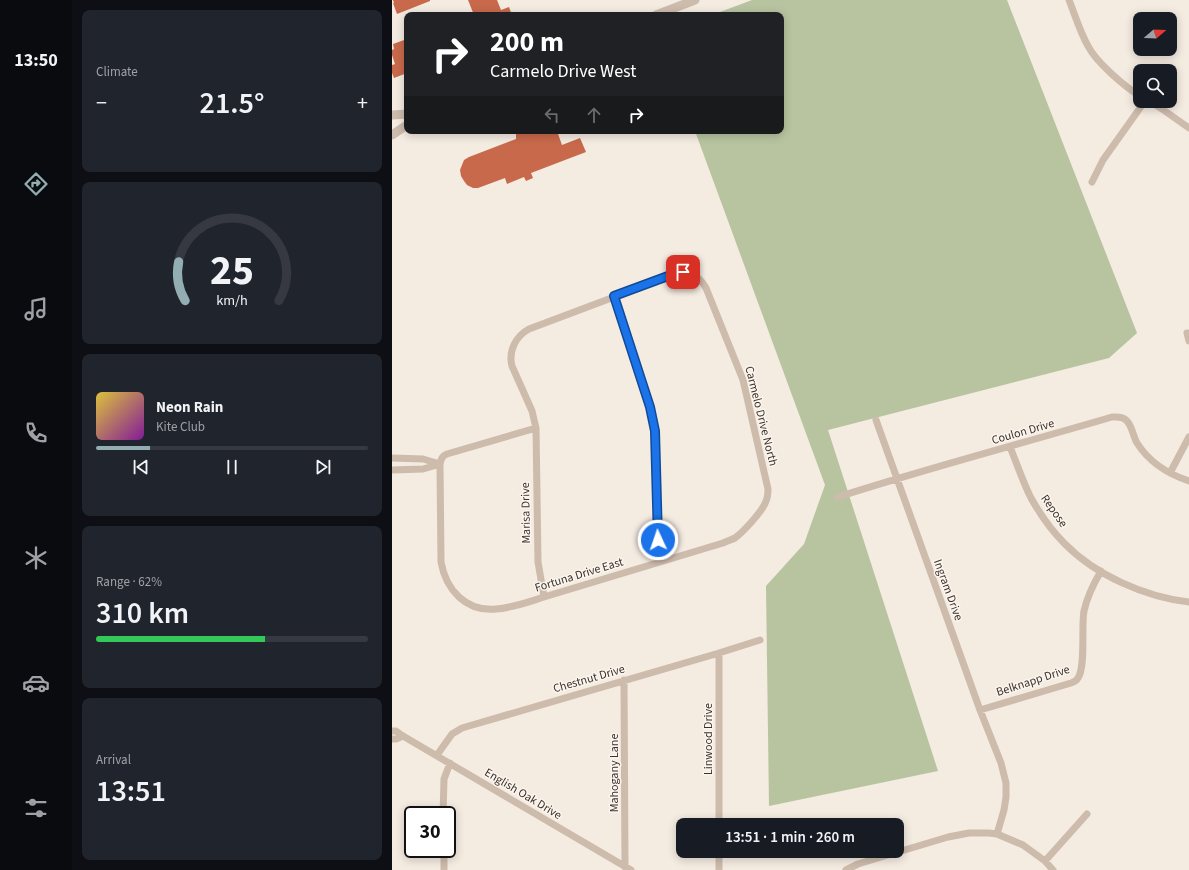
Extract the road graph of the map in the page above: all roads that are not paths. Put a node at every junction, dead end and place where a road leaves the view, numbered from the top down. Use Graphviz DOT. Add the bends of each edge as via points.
graph roads {
  1 [pos="695,0"];
  2 [pos="1068,0"];
  3 [pos="664,12"];
  4 [pos="1133,90"];
  5 [pos="1140,108"];
  6 [pos="1160,108"];
  7 [pos="404,114"];
  8 [pos="392,115"];
  9 [pos="404,127"];
  10 [pos="1189,128"];
  11 [pos="392,135"];
  12 [pos="1092,182"];
  13 [pos="696,276"];
  14 [pos="614,296"];
  15 [pos="1187,333"];
  16 [pos="1189,341"];
  17 [pos="876,420"];
  18 [pos="536,428"];
  19 [pos="1189,437"];
  20 [pos="1010,447"];
  21 [pos="392,458"];
  22 [pos="440,464"];
  23 [pos="392,470"];
  24 [pos="1170,473"];
  25 [pos="896,479"];
  26 [pos="1189,481"];
  27 [pos="838,498"];
  28 [pos="754,518"];
  29 [pos="663,561"];
  30 [pos="1101,571"];
  31 [pos="544,597"];
  32 [pos="1189,602"];
  33 [pos="760,640"];
  34 [pos="719,653"];
  35 [pos="624,680"];
  36 [pos="980,710"];
  37 [pos="392,731"];
  38 [pos="403,736"];
  39 [pos="392,739"];
  40 [pos="436,755"];
  41 [pos="450,763"];
  42 [pos="443,806"];
  43 [pos="1086,814"];
  44 [pos="719,818"];
  45 [pos="997,834"];
  46 [pos="444,858"];
  47 [pos="719,858"];
  48 [pos="1045,861"];
  49 [pos="628,869"];
  50 [pos="444,870"];
  51 [pos="719,870"];
  52 [pos="846,870"];
  53 [pos="1053,870"];
  1 -- 3 [label="street"];
  2 -- 4 [label="street" via="1088,47 1098,61"];
  5 -- 12 [label="street" via="1103,160"];
  6 -- 10 [label="street"];
  7 -- 8 [label="street"];
  9 -- 11 [label="street"];
  13 -- 14 [label="street, Marisa Drive" via="687,272 678,273"];
  13 -- 28 [label="street, Carmelo Drive North" via="706,288 741,374 752,416 768,489 765,505"];
  14 -- 18 [label="street, Marisa Drive" via="529,329 516,342 511,351 511,362 532,411"];
  14 -- 29 [label="street" via="654,423 658,540"];
  15 -- 16 [label="street"];
  17 -- 25 [label="street, Ingram Drive"];
  18 -- 22 [label="street" via="447,454 441,458"];
  18 -- 31 [label="street, Marisa Drive" via="537,556"];
  19 -- 24 [label="street"];
  20 -- 24 [label="street, Coulon Drive" via="1119,417 1128,422 1146,455"];
  20 -- 25 [label="street, Coulon Drive"];
  20 -- 30 [label="street, Repose" via="1031,498 1046,523 1064,544"];
  21 -- 22 [label="street" via="423,459"];
  22 -- 23 [label="street" via="423,469"];
  22 -- 31 [label="street, Fortuna Drive East" via="441,562 444,576 457,596 474,606 488,609 517,605"];
  24 -- 26 [label="street, Coulon Drive"];
  25 -- 27 [label="street, Coulon Drive"];
  25 -- 36 [label="street, Ingram Drive"];
  28 -- 29 [label="street, Fortuna Drive East" via="731,540"];
  29 -- 31 [label="street, Fortuna Drive East"];
  30 -- 32 [label="street, Repose" via="1144,593"];
  30 -- 36 [label="street, Belknapp Drive" via="1084,611 1079,678 1071,683"];
  33 -- 34 [label="street, Chestnut Drive"];
  34 -- 35 [label="street, Chestnut Drive"];
  34 -- 44 [label="street, Linwood Drive"];
  35 -- 40 [label="street, Chestnut Drive" via="462,728 452,734"];
  35 -- 49 [label="street, Mahogany Lane"];
  36 -- 45 [label="street, Ingram Drive" via="1006,783 1004,810"];
  37 -- 38 [label="street, English Oak Drive"];
  38 -- 39 [label="street"];
  38 -- 40 [label="street, English Oak Drive"];
  40 -- 41 [label="street, English Oak Drive"];
  41 -- 42 [label="street" via="444,779"];
  41 -- 49 [label="street, English Oak Drive"];
  43 -- 48 [label="street"];
  45 -- 48 [label="street" via="1023,845"];
  45 -- 52 [label="street" via="969,833 948,837 858,864"];
  46 -- 50 [label="street"];
  47 -- 51 [label="street"];
  48 -- 53 [label="street"];
}
